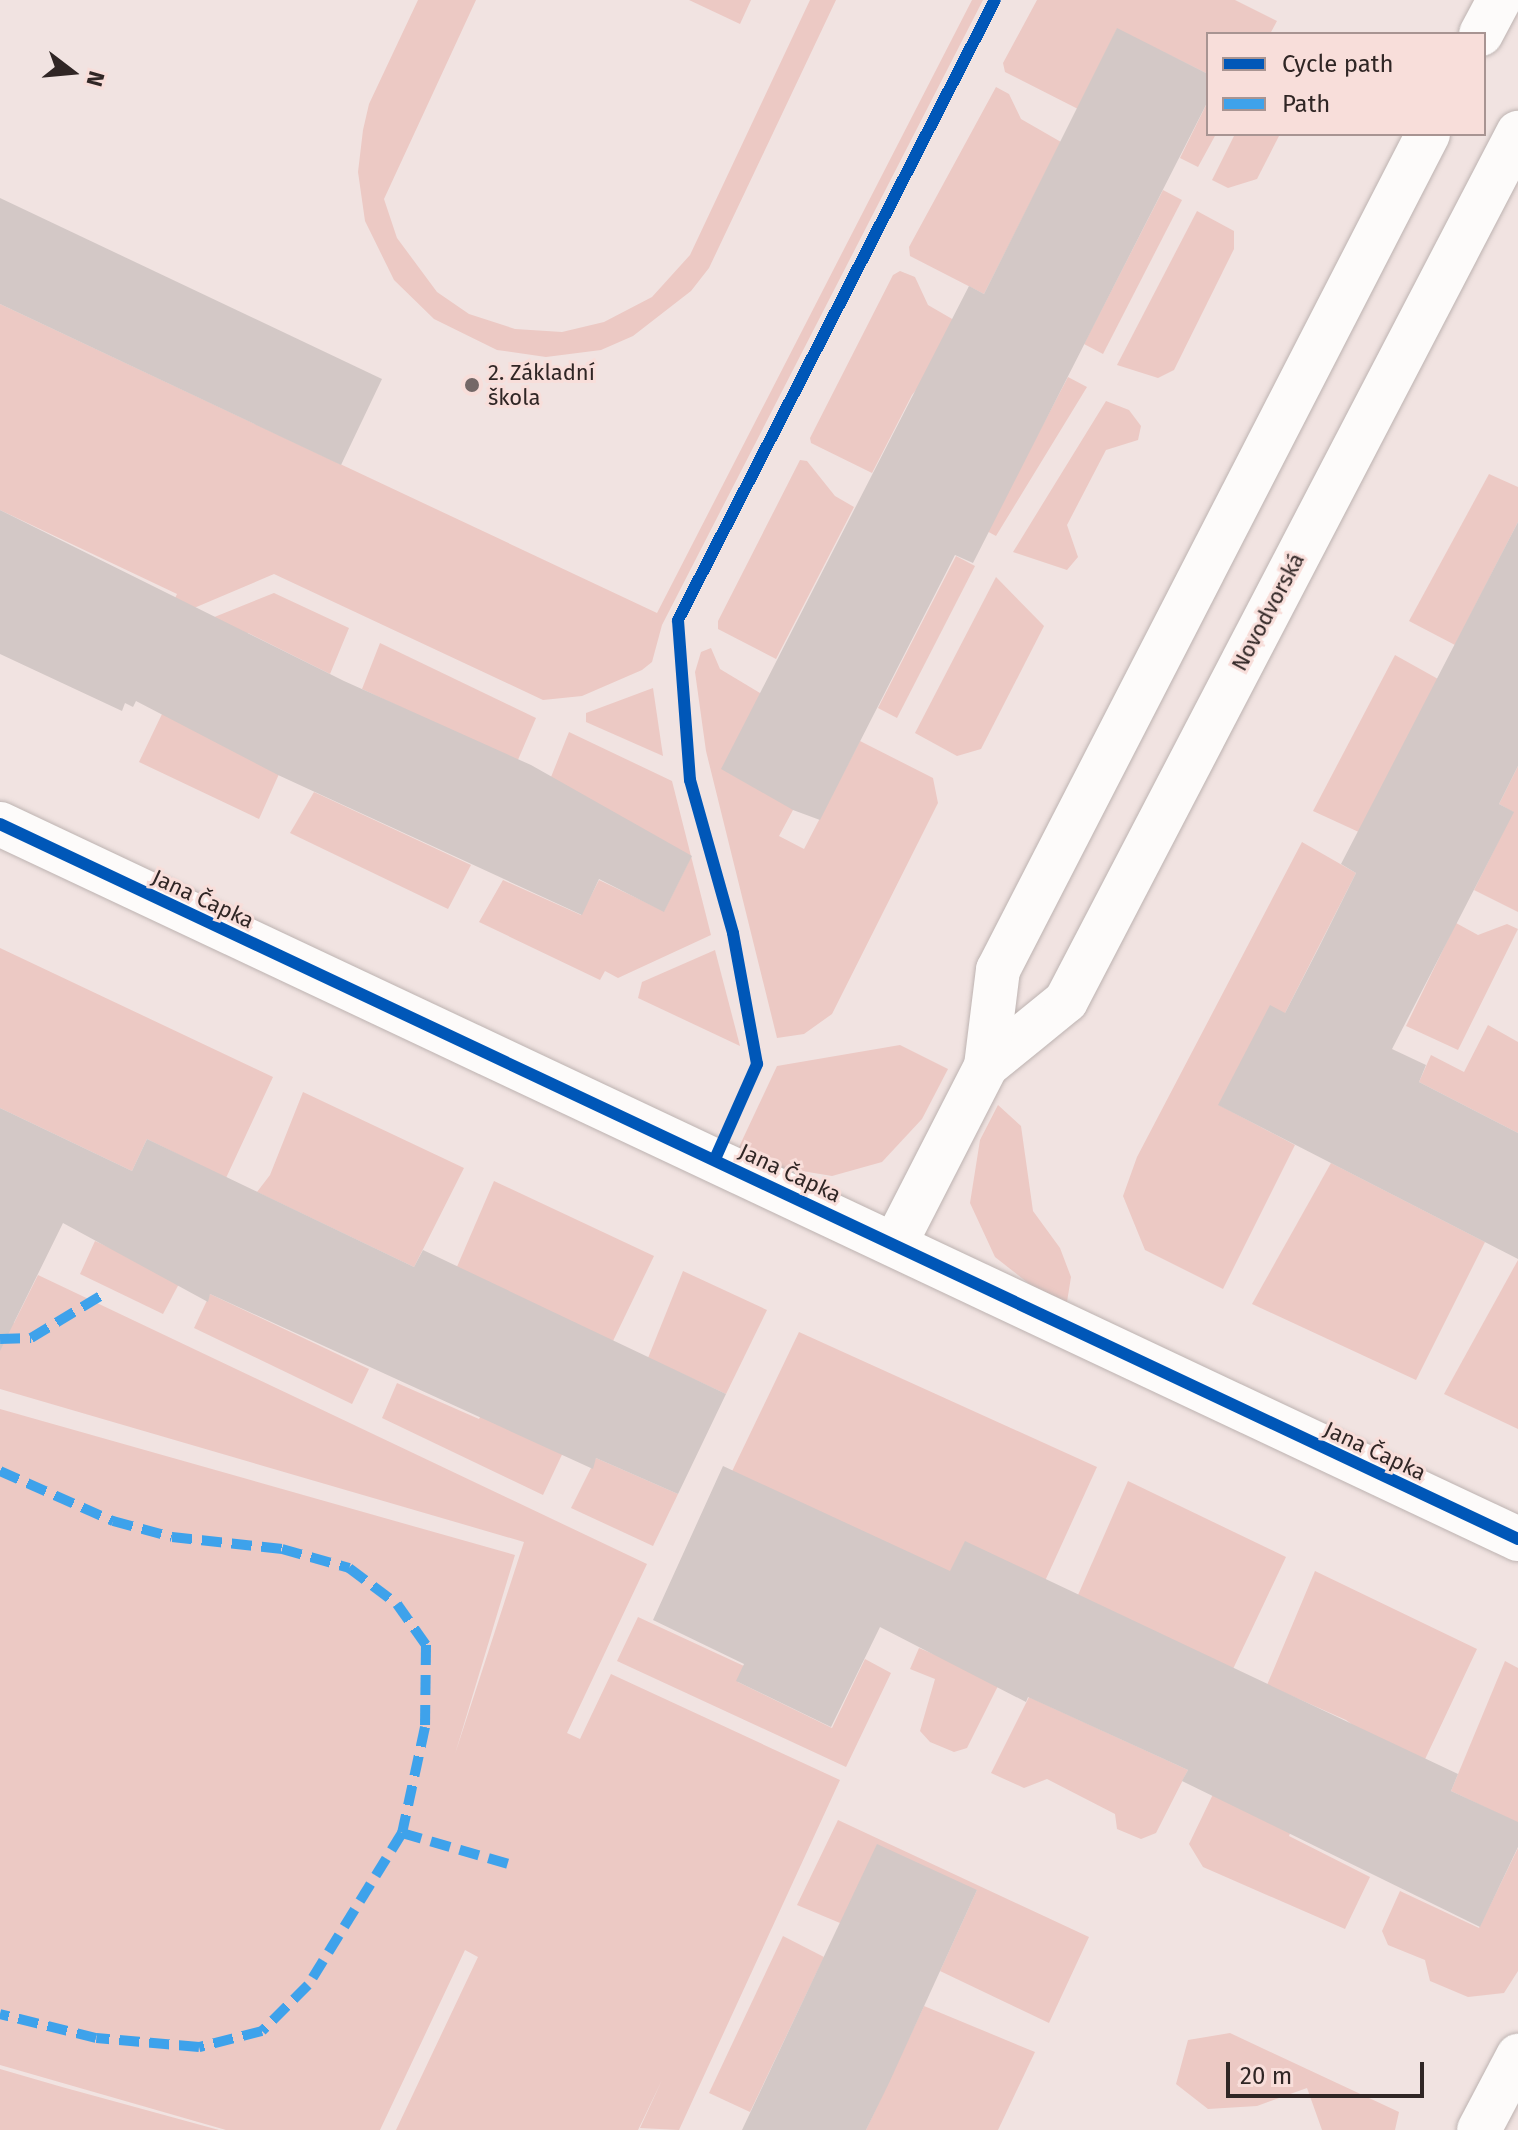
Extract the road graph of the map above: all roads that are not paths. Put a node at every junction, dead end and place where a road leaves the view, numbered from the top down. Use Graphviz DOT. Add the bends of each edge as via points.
graph roads {
  1 [pos="1499,0"];
  2 [pos="1482,32"];
  3 [pos="1518,133"];
  4 [pos="1427,136"];
  5 [pos="0,824"];
  6 [pos="986,1066"];
  7 [pos="895,1244"];
  8 [pos="1518,1539"];
  9 [pos="1518,2056"];
  10 [pos="1479,2130"];
  1 -- 2 [label="street"];
  3 -- 6 [label="street, Novodvorská" via="1066,1001"];
  4 -- 6 [label="street, Novodvorská" via="998,970"];
  5 -- 7 [label="street, Jana Čapka"];
  6 -- 7 [label="street, Novodvorská"];
  7 -- 8 [label="street, Jana Čapka" via="1081,1337"];
  9 -- 10 [label="street"];
}
